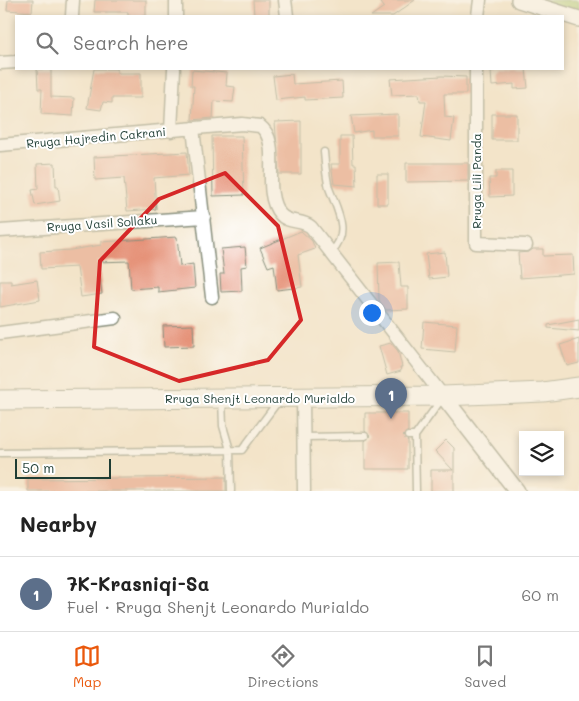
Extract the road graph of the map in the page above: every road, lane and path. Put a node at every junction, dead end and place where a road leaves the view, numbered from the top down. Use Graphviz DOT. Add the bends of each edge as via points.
graph roads {
  1 [pos="73,0"];
  2 [pos="176,0"];
  3 [pos="285,0"];
  4 [pos="480,0"];
  5 [pos="520,0"];
  6 [pos="72,15"];
  7 [pos="176,15"];
  8 [pos="286,15"];
  9 [pos="478,15"];
  10 [pos="579,19"];
  11 [pos="15,62"];
  12 [pos="0,63"];
  13 [pos="174,70"];
  14 [pos="476,70"];
  15 [pos="193,128"];
  16 [pos="171,131"];
  17 [pos="0,145"];
  18 [pos="324,152"];
  19 [pos="204,217"];
  20 [pos="0,230"];
  21 [pos="526,245"];
  22 [pos="332,251"];
  23 [pos="212,298"];
  24 [pos="114,318"];
  25 [pos="0,333"];
  26 [pos="579,387"];
  27 [pos="443,396"];
  28 [pos="281,397"];
  29 [pos="303,397"];
  30 [pos="222,398"];
  31 [pos="0,400"];
  32 [pos="365,436"];
  33 [pos="408,436"];
  34 [pos="415,436"];
  35 [pos="304,437"];
  36 [pos="230,450"];
  37 [pos="0,453"];
  38 [pos="231,491"];
  39 [pos="304,491"];
  40 [pos="416,491"];
  41 [pos="517,491"];
  1 -- 6 [label="street"];
  2 -- 7 [label="street"];
  3 -- 8 [label="street"];
  4 -- 9 [label="street"];
  5 -- 10 [label="street"];
  11 -- 12 [label="street"];
  13 -- 16 [label="street"];
  14 -- 21 [label="street, Rruga Lili Panda" via="476,243"];
  15 -- 16 [label="street, Rruga Hajredin Cakrani"];
  15 -- 19 [label="street"];
  15 -- 22 [label="street, Rruga Hajredin Cakrani" via="252,124 265,130 270,144 272,196 278,211 286,219 307,223"];
  16 -- 17 [label="street, Rruga Hajredin Cakrani"];
  18 -- 22 [label="lane" via="329,187 343,230 341,240"];
  19 -- 20 [label="street, Rruga Vasil Sollaku"];
  19 -- 23 [label="street"];
  22 -- 27 [label="street" via="373,309"];
  24 -- 25 [label="street"];
  26 -- 27 [label="main road, Rruga Shenjt Leonardo Murialdo" via="543,392"];
  27 -- 29 [label="main road, Rruga Shenjt Leonardo Murialdo"];
  27 -- 34 [label="lane"];
  27 -- 41 [label="street"];
  28 -- 29 [label="main road, Rruga Shenjt Leonardo Murialdo"];
  28 -- 30 [label="main road, Rruga Shenjt Leonardo Murialdo"];
  28 -- 36 [label="lane" via="242,450"];
  29 -- 35 [label="street"];
  30 -- 31 [label="main road, Rruga Shenjt Leonardo Murialdo"];
  30 -- 36 [label="lane" via="223,426"];
  32 -- 35 [label="lane"];
  33 -- 34 [label="lane"];
  34 -- 40 [label="lane"];
  35 -- 39 [label="street"];
  36 -- 37 [label="lane"];
  36 -- 38 [label="lane"];
}
